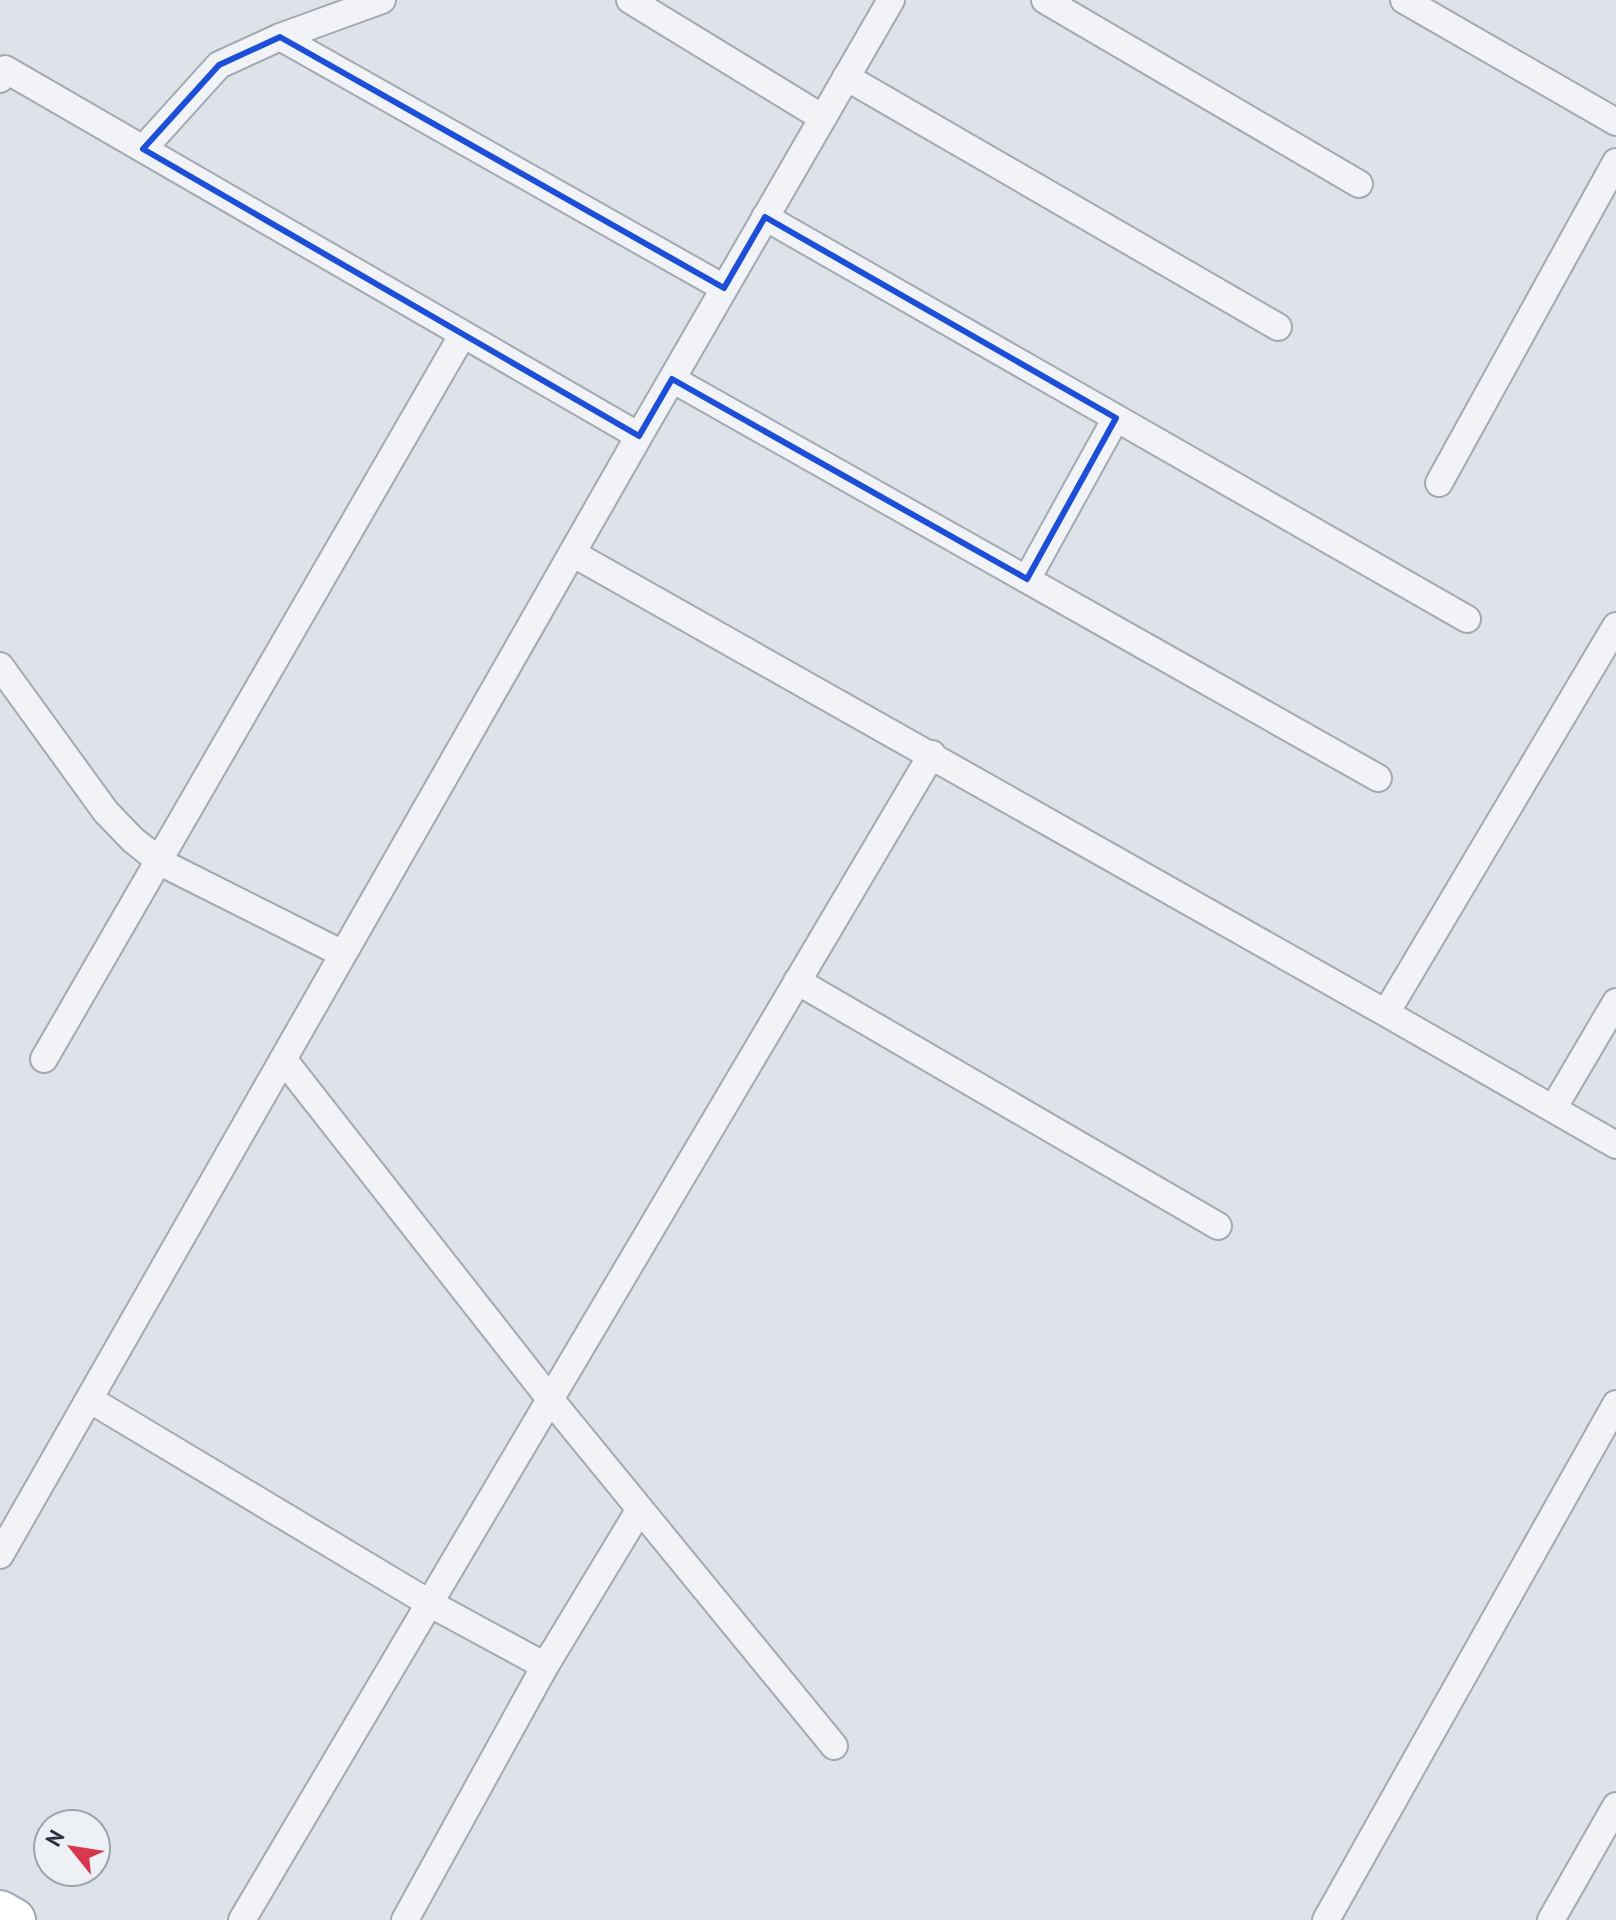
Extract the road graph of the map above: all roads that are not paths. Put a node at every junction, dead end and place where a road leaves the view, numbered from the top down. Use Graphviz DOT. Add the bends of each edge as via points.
graph roads {
  1 [pos="382,0"];
  2 [pos="630,0"];
  3 [pos="891,0"];
  4 [pos="1045,0"];
  5 [pos="1404,0"];
  6 [pos="280,37"];
  7 [pos="2,71"];
  8 [pos="846,77"];
  9 [pos="823,118"];
  10 [pos="1616,122"];
  11 [pos="143,149"];
  12 [pos="1616,162"];
  13 [pos="1359,184"];
  14 [pos="765,217"];
  15 [pos="724,288"];
  16 [pos="1278,327"];
  17 [pos="463,334"];
  18 [pos="672,379"];
  19 [pos="1116,418"];
  20 [pos="639,436"];
  21 [pos="1439,483"];
  22 [pos="572,553"];
  23 [pos="1027,579"];
  24 [pos="1467,619"];
  25 [pos="1616,626"];
  26 [pos="0,666"];
  27 [pos="932,754"];
  28 [pos="1378,778"];
  29 [pos="159,861"];
  30 [pos="343,954"];
  31 [pos="797,981"];
  32 [pos="1616,1002"];
  33 [pos="1386,1013"];
  34 [pos="44,1059"];
  35 [pos="283,1059"];
  36 [pos="1553,1109"];
  37 [pos="1616,1145"];
  38 [pos="1218,1226"];
  39 [pos="89,1399"];
  40 [pos="550,1399"];
  41 [pos="1616,1404"];
  42 [pos="640,1509"];
  43 [pos="0,1555"];
  44 [pos="429,1603"];
  45 [pos="545,1666"];
  46 [pos="834,1746"];
  47 [pos="1616,1807"];
  48 [pos="0,1912"];
  49 [pos="14,1920"];
  50 [pos="242,1920"];
  51 [pos="405,1920"];
  52 [pos="1326,1920"];
  53 [pos="1551,1920"];
  1 -- 6 [label="street"];
  2 -- 9 [label="street"];
  3 -- 8 [label="street"];
  4 -- 13 [label="street"];
  5 -- 10 [label="street"];
  6 -- 11 [label="street" via="219,65"];
  6 -- 15 [label="street"];
  7 -- 11 [label="street"];
  8 -- 9 [label="street"];
  8 -- 16 [label="street"];
  9 -- 14 [label="street"];
  11 -- 17 [label="street"];
  12 -- 21 [label="street"];
  14 -- 15 [label="street"];
  14 -- 19 [label="street"];
  15 -- 18 [label="street"];
  17 -- 20 [label="street"];
  17 -- 29 [label="street"];
  18 -- 20 [label="street"];
  18 -- 23 [label="street"];
  19 -- 23 [label="street"];
  19 -- 24 [label="street"];
  20 -- 22 [label="street"];
  22 -- 27 [label="street"];
  22 -- 30 [label="street"];
  23 -- 28 [label="street"];
  25 -- 33 [label="street"];
  26 -- 29 [label="street" via="106,812"];
  27 -- 31 [label="street"];
  27 -- 33 [label="street"];
  29 -- 30 [label="street"];
  29 -- 34 [label="street"];
  30 -- 35 [label="street"];
  31 -- 38 [label="street"];
  31 -- 40 [label="street"];
  32 -- 36 [label="street"];
  33 -- 36 [label="street"];
  35 -- 39 [label="street"];
  35 -- 40 [label="street"];
  36 -- 37 [label="street"];
  39 -- 43 [label="street"];
  39 -- 44 [label="street"];
  40 -- 42 [label="street"];
  40 -- 44 [label="street"];
  41 -- 52 [label="street"];
  42 -- 45 [label="street"];
  42 -- 46 [label="street"];
  44 -- 45 [label="street"];
  44 -- 50 [label="street"];
  45 -- 51 [label="street"];
  47 -- 53 [label="street"];
  48 -- 49 [label="main road"];
}
